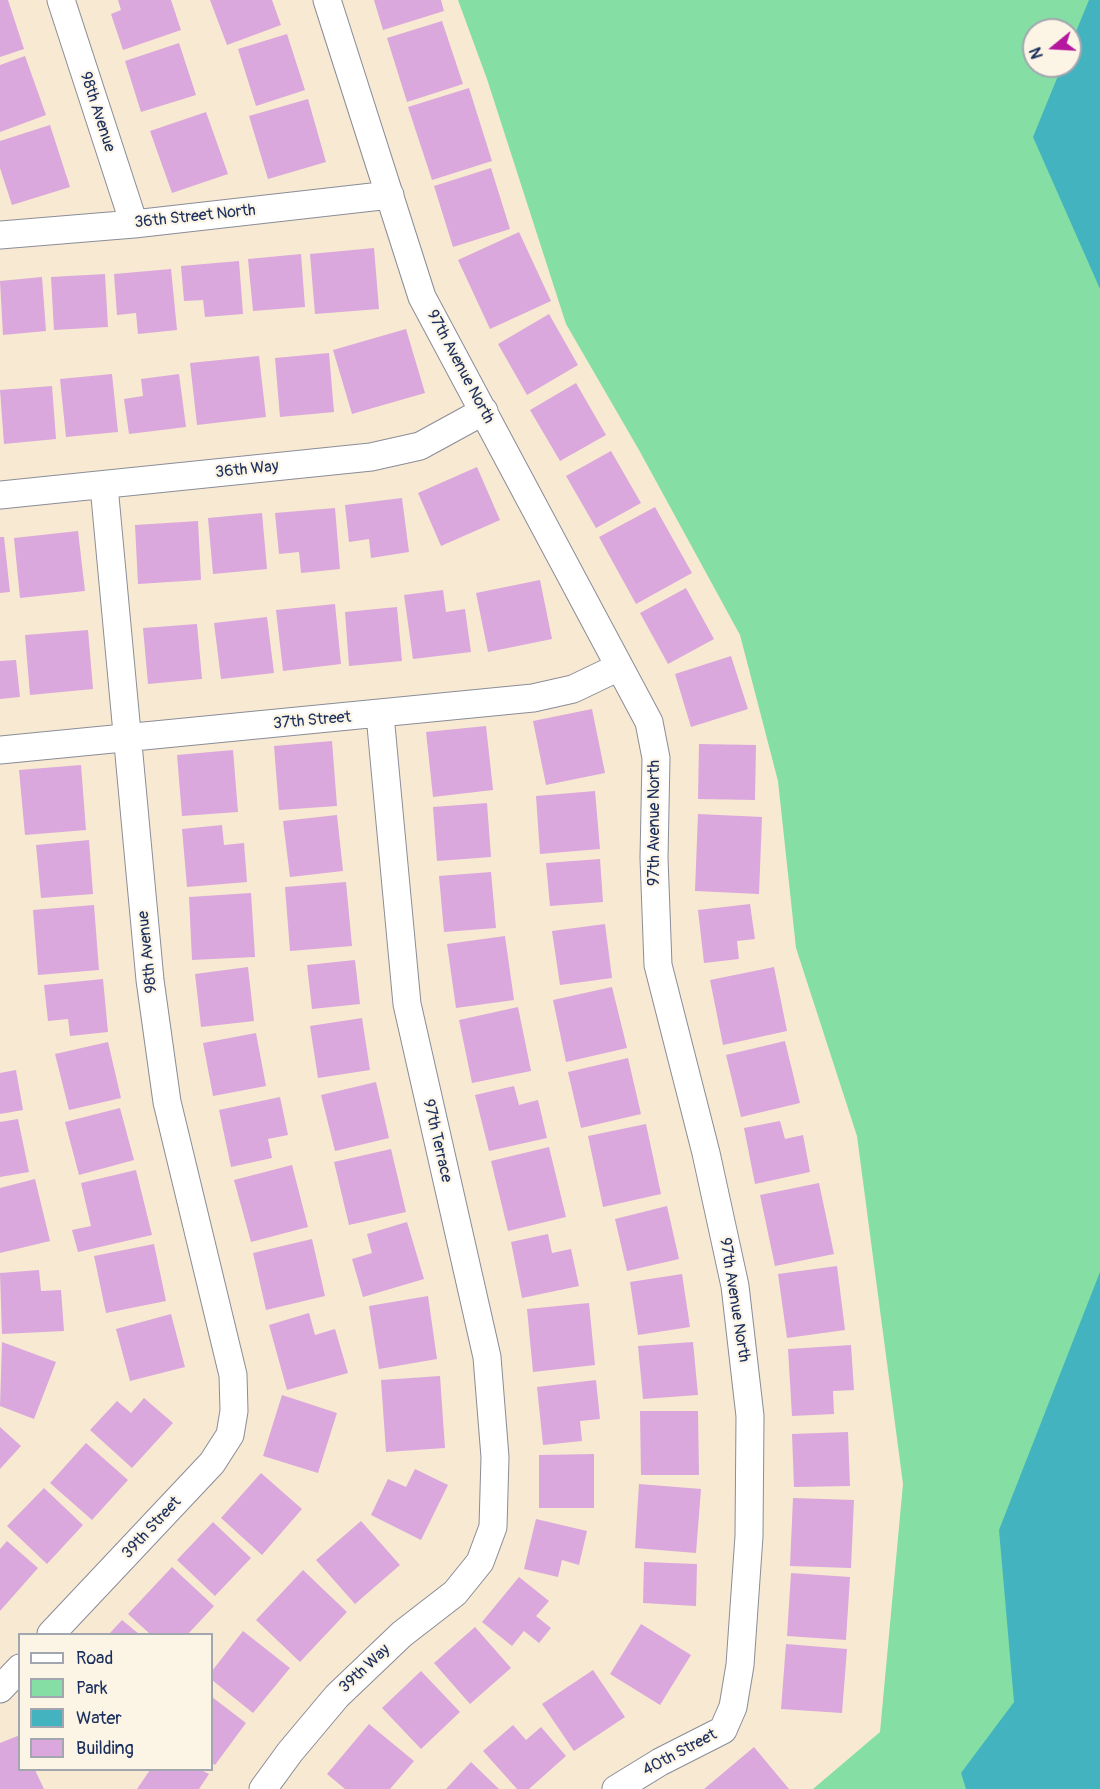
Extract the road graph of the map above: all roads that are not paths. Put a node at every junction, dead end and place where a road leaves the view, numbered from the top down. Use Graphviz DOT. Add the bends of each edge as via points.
graph roads {
  1 [pos="61,0"];
  2 [pos="327,0"];
  3 [pos="390,195"];
  4 [pos="134,224"];
  5 [pos="0,235"];
  6 [pos="484,411"];
  7 [pos="104,486"];
  8 [pos="0,495"];
  9 [pos="619,667"];
  10 [pos="380,715"];
  11 [pos="126,738"];
  12 [pos="0,750"];
  13 [pos="234,1411"];
  14 [pos="480,1562"];
  15 [pos="53,1633"];
  16 [pos="18,1670"];
  17 [pos="0,1689"];
  18 [pos="733,1707"];
  19 [pos="263,1789"];
  20 [pos="616,1789"];
  1 -- 4 [label="street, 98th Avenue"];
  2 -- 3 [label="street, 97th Avenue North"];
  3 -- 4 [label="street, 36th Street North"];
  3 -- 6 [label="street, 97th Avenue North" via="422,297"];
  4 -- 5 [label="street, 36th Street North"];
  6 -- 7 [label="street, 36th Way" via="420,446 371,457"];
  6 -- 9 [label="street, 97th Avenue North"];
  7 -- 8 [label="street, 36th Way"];
  7 -- 11 [label="street, 98th Avenue"];
  9 -- 10 [label="street, 37th Street" via="573,689 533,699"];
  9 -- 18 [label="street, 97th Avenue North" via="649,722 654,749 658,965 706,1153 735,1286 744,1353 750,1416 749,1536 740,1665"];
  10 -- 11 [label="street, 37th Street"];
  10 -- 14 [label="street, 97th Terrace" via="407,1004 487,1358 495,1457 494,1515"];
  11 -- 12 [label="street, 37th Street"];
  11 -- 13 [label="street, 98th Avenue" via="150,980 167,1102 233,1374"];
  13 -- 15 [label="street, 39th Street" via="230,1435 212,1462"];
  14 -- 19 [label="street, 39th Way" via="455,1593 402,1634 337,1696"];
  16 -- 17 [label="street"];
  18 -- 20 [label="street, 40th Street" via="723,1730"];
}
